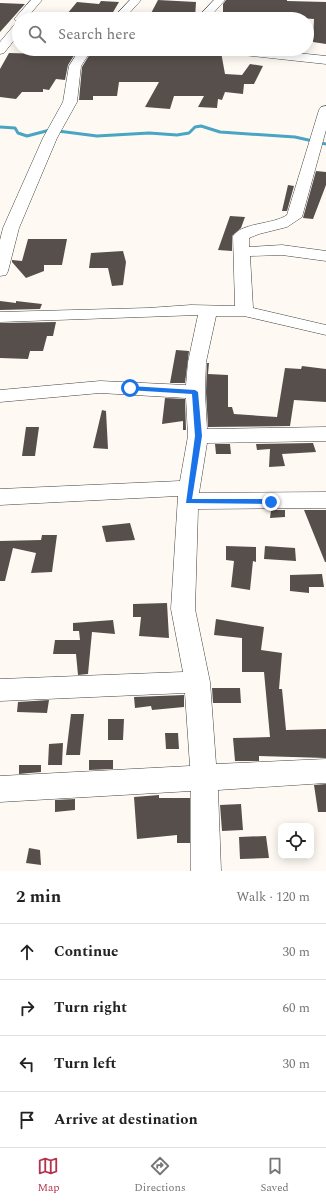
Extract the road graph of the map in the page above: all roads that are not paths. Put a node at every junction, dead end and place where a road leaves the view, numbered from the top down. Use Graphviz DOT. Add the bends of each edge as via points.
graph roads {
  1 [pos="37,0"];
  2 [pos="136,0"];
  3 [pos="220,0"];
  4 [pos="26,12"];
  5 [pos="125,12"];
  6 [pos="209,12"];
  7 [pos="12,35"];
  8 [pos="0,50"];
  9 [pos="81,56"];
  10 [pos="289,56"];
  11 [pos="326,60"];
  12 [pos="326,110"];
  13 [pos="242,252"];
  14 [pos="326,256"];
  15 [pos="0,271"];
  16 [pos="208,310"];
  17 [pos="244,311"];
  18 [pos="0,317"];
  19 [pos="326,330"];
  20 [pos="195,392"];
  21 [pos="0,396"];
  22 [pos="326,434"];
  23 [pos="198,436"];
  24 [pos="189,495"];
  25 [pos="0,497"];
  26 [pos="326,500"];
  27 [pos="197,682"];
  28 [pos="0,690"];
  29 [pos="326,771"];
  30 [pos="204,778"];
  31 [pos="0,789"];
  32 [pos="206,871"];
  1 -- 4 [label="street"];
  2 -- 5 [label="street"];
  3 -- 6 [label="street"];
  7 -- 8 [label="street"];
  9 -- 15 [label="street" via="75,66 70,102 50,138 11,228"];
  10 -- 11 [label="street"];
  12 -- 13 [label="street" via="294,217 286,224 248,232 241,236"];
  13 -- 14 [label="street" via="282,250"];
  13 -- 17 [label="street"];
  16 -- 17 [label="street"];
  16 -- 18 [label="street"];
  16 -- 20 [label="street" via="196,362"];
  17 -- 19 [label="street"];
  20 -- 21 [label="street" via="100,387"];
  20 -- 23 [label="street"];
  22 -- 23 [label="street"];
  23 -- 24 [label="street"];
  24 -- 25 [label="street"];
  24 -- 26 [label="street"];
  24 -- 27 [label="street" via="182,609"];
  27 -- 28 [label="street"];
  27 -- 30 [label="street"];
  29 -- 30 [label="street"];
  30 -- 31 [label="street"];
  30 -- 32 [label="street"];
}
